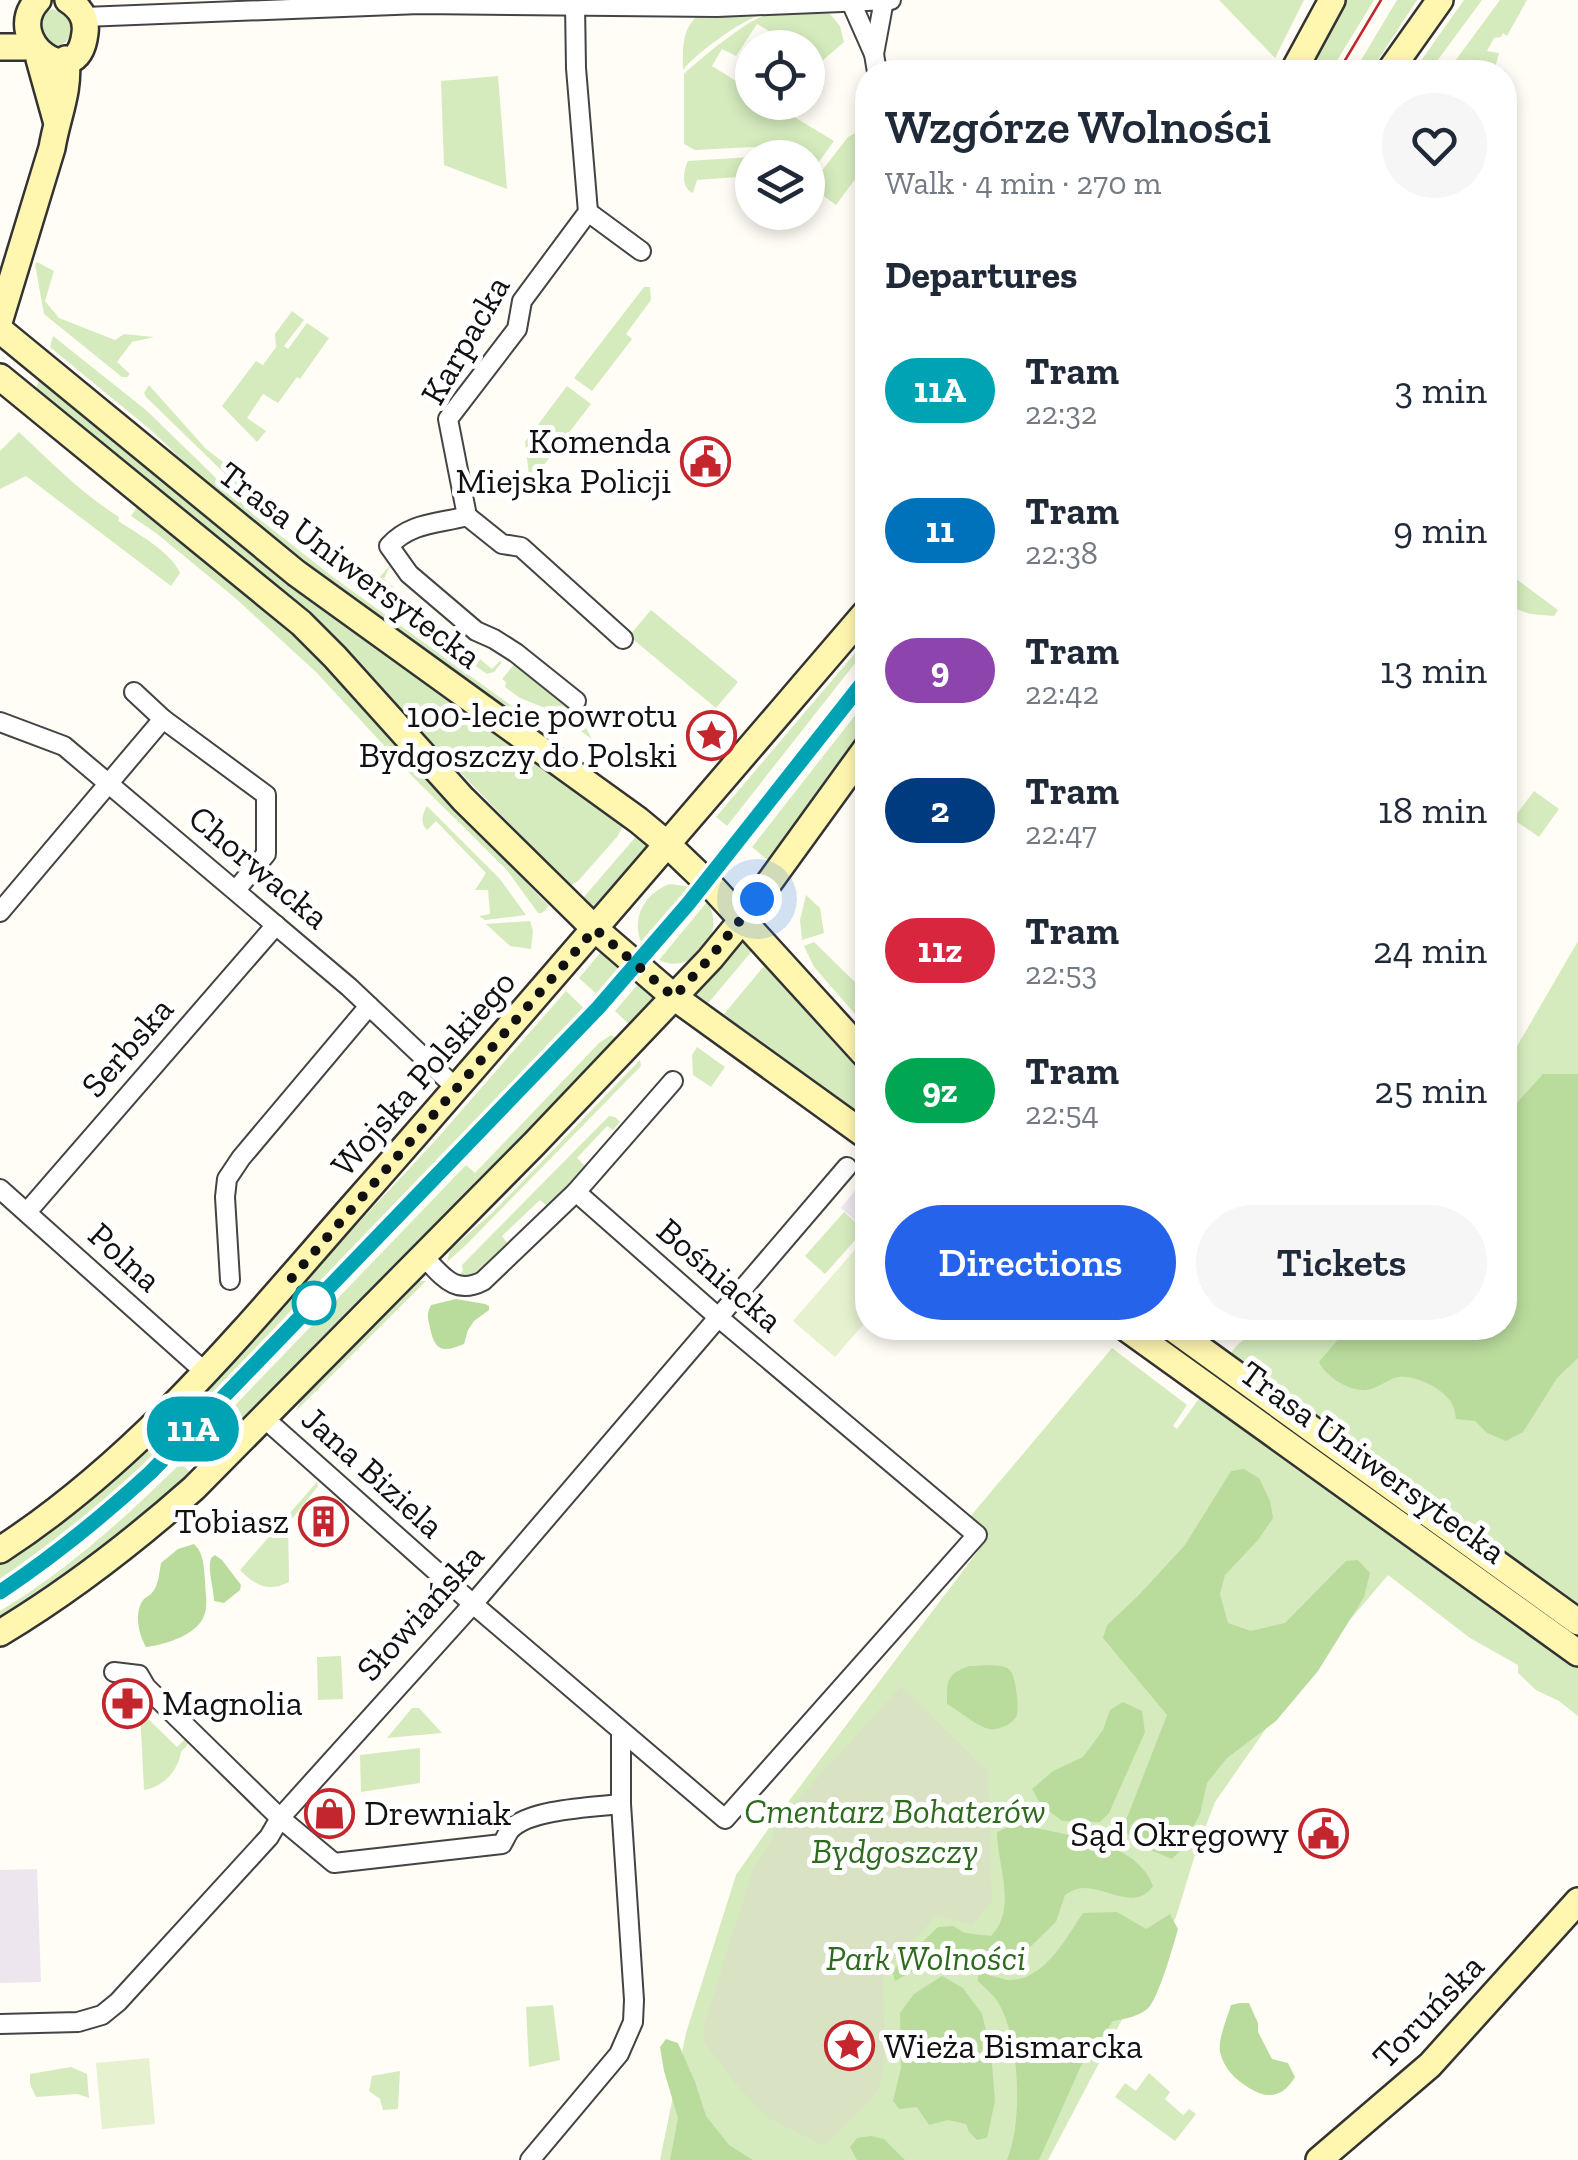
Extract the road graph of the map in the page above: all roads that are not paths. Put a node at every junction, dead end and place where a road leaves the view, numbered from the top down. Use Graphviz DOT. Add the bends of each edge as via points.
graph roads {
  1 [pos="887,0"];
  2 [pos="1332,0"];
  3 [pos="1440,0"];
  4 [pos="420,2"];
  5 [pos="851,2"];
  6 [pos="575,5"];
  7 [pos="76,8"];
  8 [pos="20,13"];
  9 [pos="21,51"];
  10 [pos="66,59"];
  11 [pos="875,60"];
  12 [pos="877,60"];
  13 [pos="1300,60"];
  14 [pos="1398,60"];
  15 [pos="56,120"];
  16 [pos="588,212"];
  17 [pos="642,251"];
  18 [pos="9,272"];
  19 [pos="0,319"];
  20 [pos="0,330"];
  21 [pos="0,377"];
  22 [pos="468,516"];
  23 [pos="855,625"];
  24 [pos="622,639"];
  25 [pos="134,692"];
  26 [pos="576,702"];
  27 [pos="163,719"];
  28 [pos="0,722"];
  29 [pos="855,764"];
  30 [pos="109,783"];
  31 [pos="667,844"];
  32 [pos="236,890"];
  33 [pos="0,912"];
  34 [pos="742,920"];
  35 [pos="276,924"];
  36 [pos="595,929"];
  37 [pos="674,997"];
  38 [pos="369,1006"];
  39 [pos="855,1044"];
  40 [pos="674,1081"];
  41 [pos="457,1089"];
  42 [pos="855,1128"];
  43 [pos="847,1167"];
  44 [pos="0,1189"];
  45 [pos="576,1192"];
  46 [pos="26,1212"];
  47 [pos="423,1256"];
  48 [pos="230,1280"];
  49 [pos="718,1317"];
  50 [pos="1143,1340"];
  51 [pos="1189,1340"];
  52 [pos="206,1373"];
  53 [pos="264,1418"];
  54 [pos="0,1550"];
  55 [pos="473,1604"];
  56 [pos="1578,1622"];
  57 [pos="0,1633"];
  58 [pos="1578,1653"];
  59 [pos="114,1672"];
  60 [pos="621,1732"];
  61 [pos="621,1804"];
  62 [pos="280,1818"];
  63 [pos="725,1819"];
  64 [pos="1578,1901"];
  65 [pos="0,2024"];
  66 [pos="530,2160"];
  67 [pos="1319,2160"];
  1 -- 5 [label="street"];
  1 -- 12 [label="street"];
  2 -- 13 [label="main road"];
  3 -- 14 [label="main road"];
  4 -- 6 [label="street"];
  4 -- 7 [label="street"];
  5 -- 6 [label="street"];
  5 -- 11 [label="street"];
  6 -- 16 [label="street"];
  7 -- 10 [label="main road" via="85,37"];
  8 -- 9 [label="main road"];
  9 -- 10 [label="main road"];
  9 -- 15 [label="main road"];
  10 -- 15 [label="main road" via="65,101"];
  15 -- 18 [label="main road"];
  16 -- 17 [label="street"];
  16 -- 22 [label="street, Karpacka" via="522,300 517,329 448,419"];
  18 -- 19 [label="main road"];
  20 -- 31 [label="main road, Trasa Uniwersytecka" via="296,573"];
  21 -- 36 [label="main road, Trasa Uniwersytecka" via="301,623"];
  22 -- 24 [label="street" via="502,544 521,547"];
  22 -- 26 [label="street" via="416,526 389,546 409,574 476,632 516,653"];
  23 -- 31 [label="main road, Wojska Polskiego"];
  25 -- 27 [label="street"];
  27 -- 30 [label="street"];
  27 -- 32 [label="street" via="266,795 266,854"];
  28 -- 30 [label="street, Chorwacka" via="64,746"];
  29 -- 34 [label="main road"];
  30 -- 32 [label="street, Chorwacka"];
  30 -- 33 [label="street"];
  31 -- 34 [label="main road, Trasa Uniwersytecka"];
  31 -- 36 [label="main road, Wojska Polskiego"];
  32 -- 35 [label="street, Chorwacka"];
  34 -- 37 [label="main road"];
  34 -- 39 [label="main road"];
  35 -- 38 [label="street, Chorwacka"];
  35 -- 46 [label="street, Serbska"];
  36 -- 37 [label="main road, Trasa Uniwersytecka"];
  36 -- 41 [label="main road, Wojska Polskiego"];
  37 -- 42 [label="main road"];
  37 -- 47 [label="main road"];
  38 -- 41 [label="street, Chorwacka"];
  38 -- 48 [label="street" via="228,1179"];
  40 -- 45 [label="street"];
  41 -- 52 [label="main road, Wojska Polskiego"];
  43 -- 49 [label="street, Słowiańska"];
  44 -- 46 [label="street, Polna"];
  45 -- 47 [label="street" via="473,1286 450,1282"];
  45 -- 49 [label="street, Bośniacka"];
  46 -- 52 [label="street, Polna"];
  47 -- 53 [label="main road"];
  49 -- 55 [label="street, Słowiańska"];
  49 -- 63 [label="street, Bośniacka" via="977,1535"];
  50 -- 58 [label="main road, Trasa Uniwersytecka"];
  51 -- 56 [label="main road, Trasa Uniwersytecka"];
  52 -- 54 [label="main road, Wojska Polskiego" via="76,1496"];
  53 -- 55 [label="street, Jana Biziela"];
  53 -- 57 [label="main road" via="140,1536"];
  55 -- 60 [label="street, Jana Biziela"];
  55 -- 62 [label="street, Słowiańska"];
  59 -- 62 [label="street" via="139,1675"];
  60 -- 61 [label="street"];
  60 -- 63 [label="street, Jana Biziela"];
  61 -- 62 [label="street" via="526,1819 502,1844 334,1863"];
  61 -- 66 [label="street" via="633,2022 619,2054"];
  62 -- 65 [label="street, Słowiańska" via="102,2016"];
  64 -- 67 [label="main road, Toruńska" via="1430,2066"];
}
